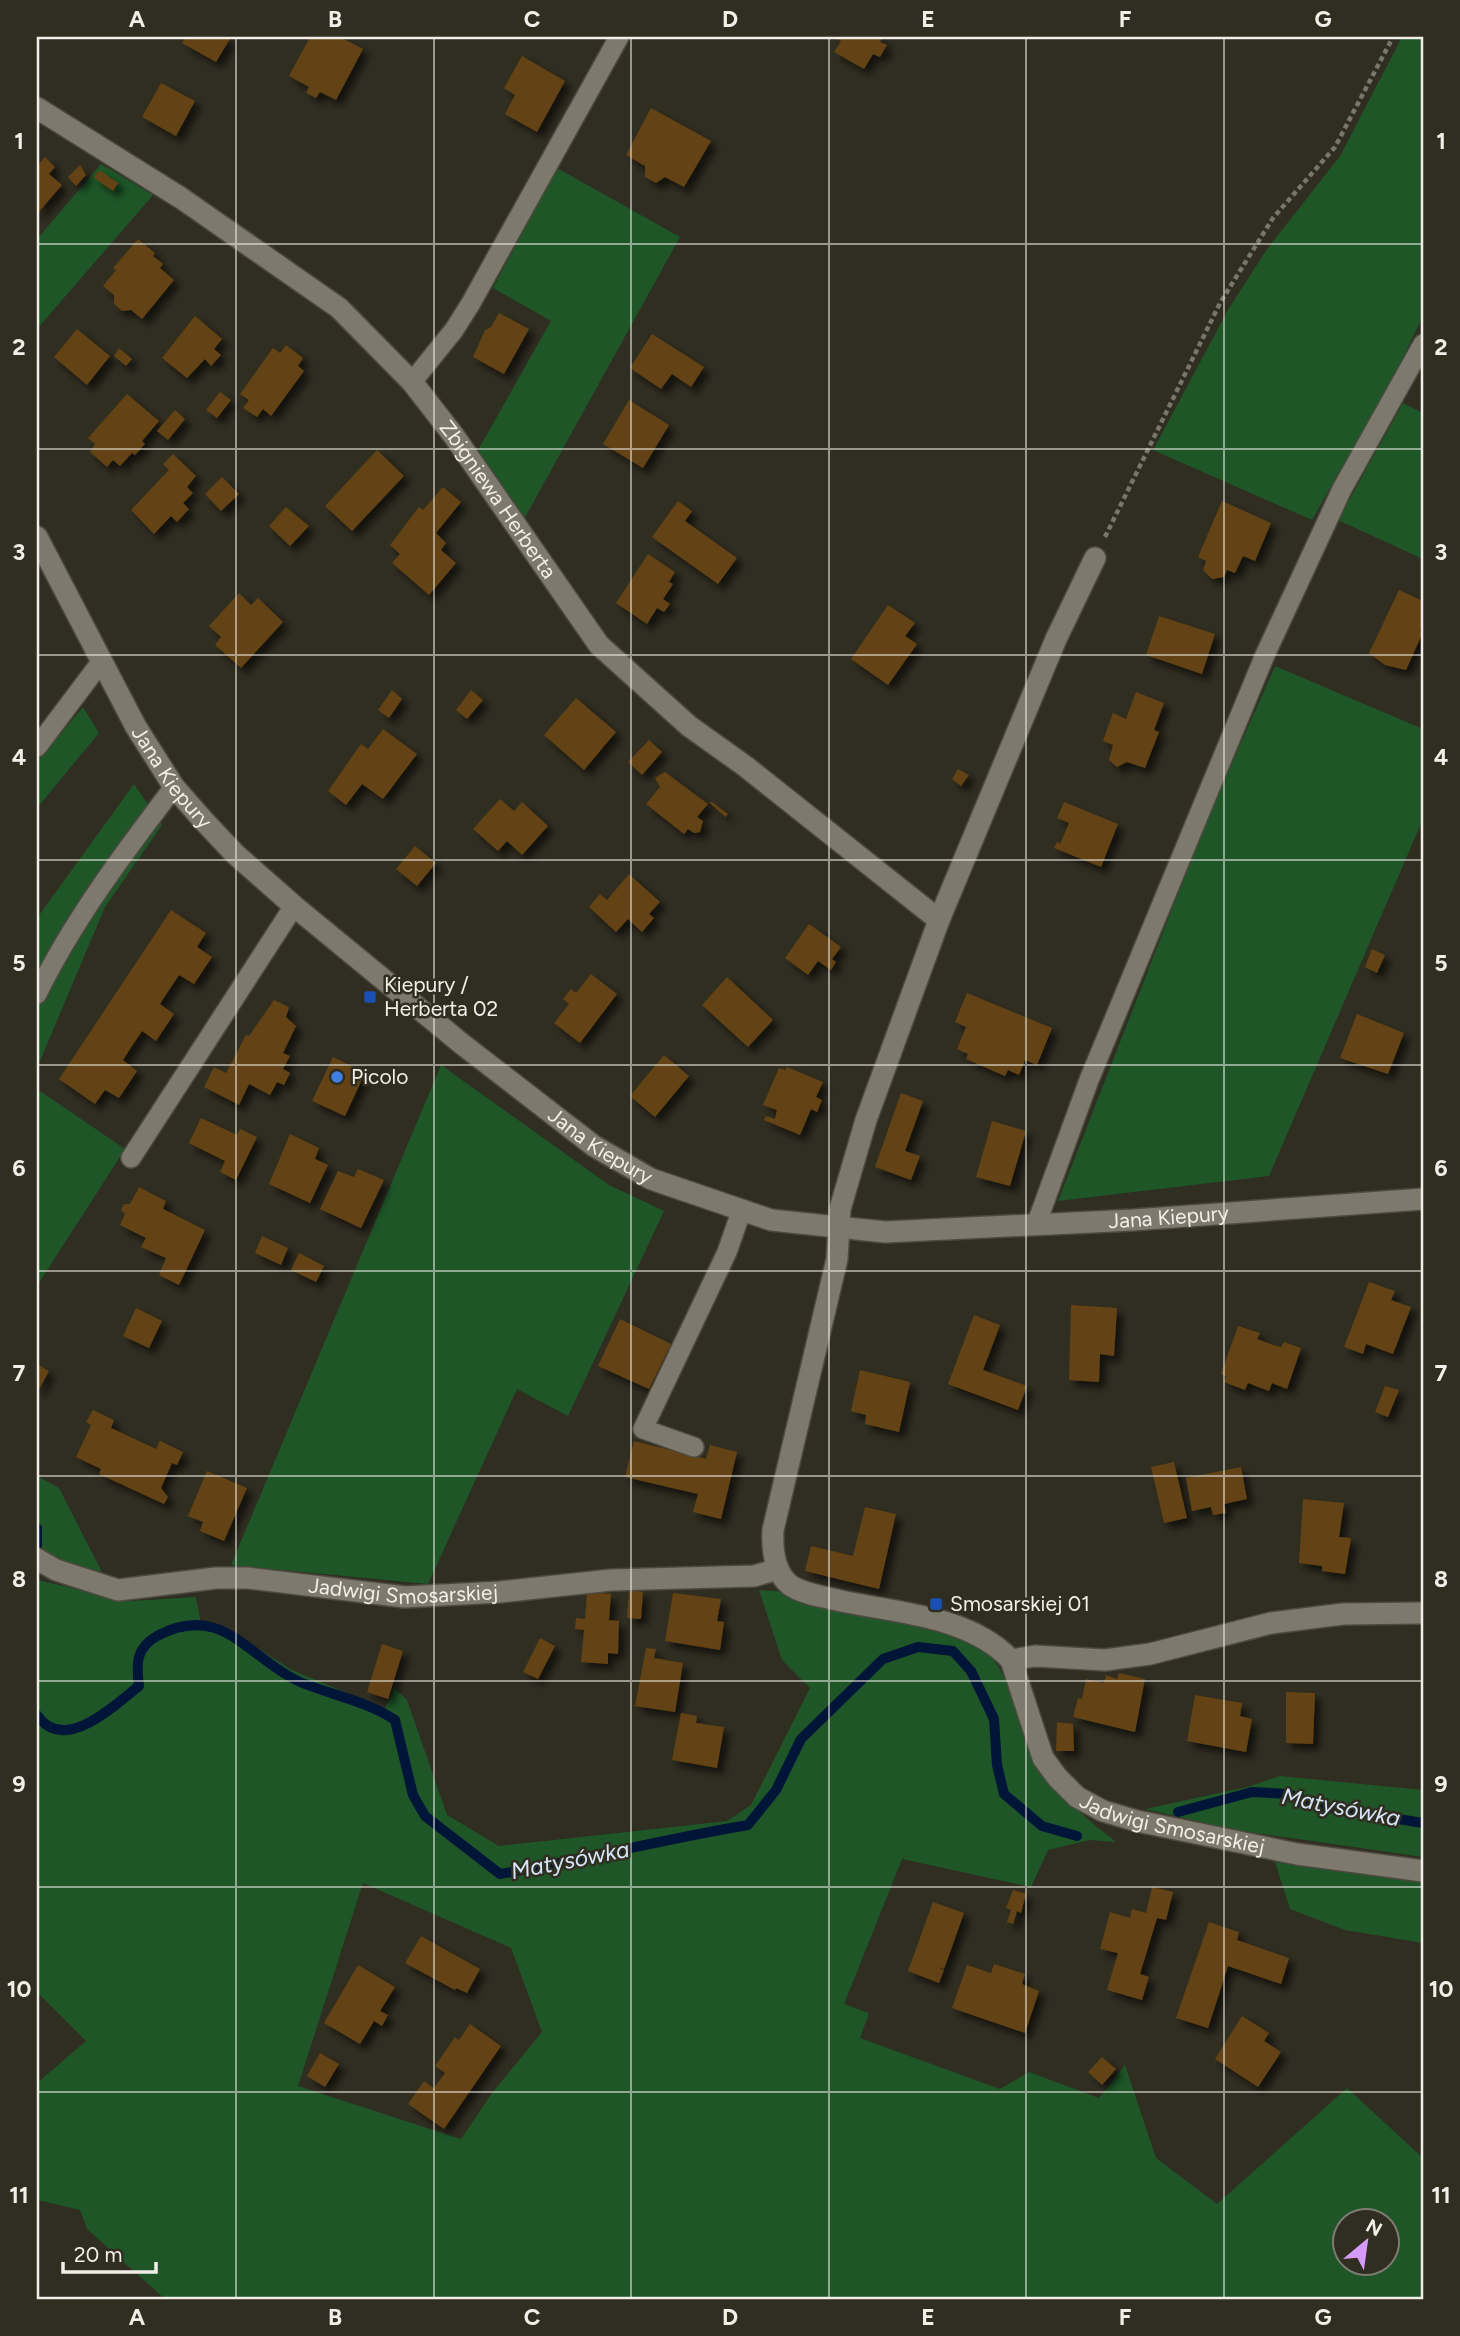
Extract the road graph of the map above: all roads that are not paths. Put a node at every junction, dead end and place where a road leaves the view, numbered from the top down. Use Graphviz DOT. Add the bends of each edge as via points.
graph roads {
  1 [pos="619,37"];
  2 [pos="37,108"];
  3 [pos="1423,344"];
  4 [pos="412,382"];
  5 [pos="38,544"];
  6 [pos="1096,558"];
  7 [pos="101,662"];
  8 [pos="37,747"];
  9 [pos="174,787"];
  10 [pos="294,906"];
  11 [pos="939,920"];
  12 [pos="37,994"];
  13 [pos="131,1158"];
  14 [pos="1423,1199"];
  15 [pos="741,1212"];
  16 [pos="1036,1225"];
  17 [pos="838,1229"];
  18 [pos="694,1447"];
  19 [pos="37,1559"];
  20 [pos="778,1569"];
  21 [pos="1423,1613"];
  22 [pos="1011,1660"];
  23 [pos="1423,1871"];
  1 -- 4 [label="lane" via="471,303"];
  2 -- 4 [label="street, Zbigniewa Herberta" via="181,198 339,308"];
  3 -- 16 [label="lane" via="1342,489 1265,655 1099,1055"];
  4 -- 11 [label="street, Zbigniewa Herberta" via="600,645 689,726"];
  5 -- 7 [label="street, Jana Kiepury"];
  6 -- 11 [label="street" via="1056,639"];
  7 -- 8 [label="lane"];
  7 -- 9 [label="street, Jana Kiepury"];
  9 -- 10 [label="street, Jana Kiepury" via="235,854"];
  9 -- 12 [label="lane" via="102,882"];
  10 -- 13 [label="lane"];
  10 -- 15 [label="street, Jana Kiepury" via="594,1146 651,1179"];
  11 -- 17 [label="street" via="866,1120"];
  14 -- 16 [label="street, Jana Kiepury"];
  15 -- 17 [label="street, Jana Kiepury"];
  15 -- 18 [label="lane" via="727,1252 643,1429"];
  16 -- 17 [label="street, Jana Kiepury" via="885,1232"];
  17 -- 20 [label="street" via="836,1259 773,1530"];
  19 -- 20 [label="street, Jadwigi Smosarskiej" via="118,1590 247,1578 405,1597 611,1580 754,1576"];
  20 -- 22 [label="street" via="790,1585 808,1592 953,1625 982,1636"];
  21 -- 22 [label="street" via="1343,1614 1271,1623 1150,1654 1105,1660 1035,1656"];
  22 -- 23 [label="street, Jadwigi Smosarskiej" via="1043,1758 1077,1797 1103,1811 1297,1854"];
}
